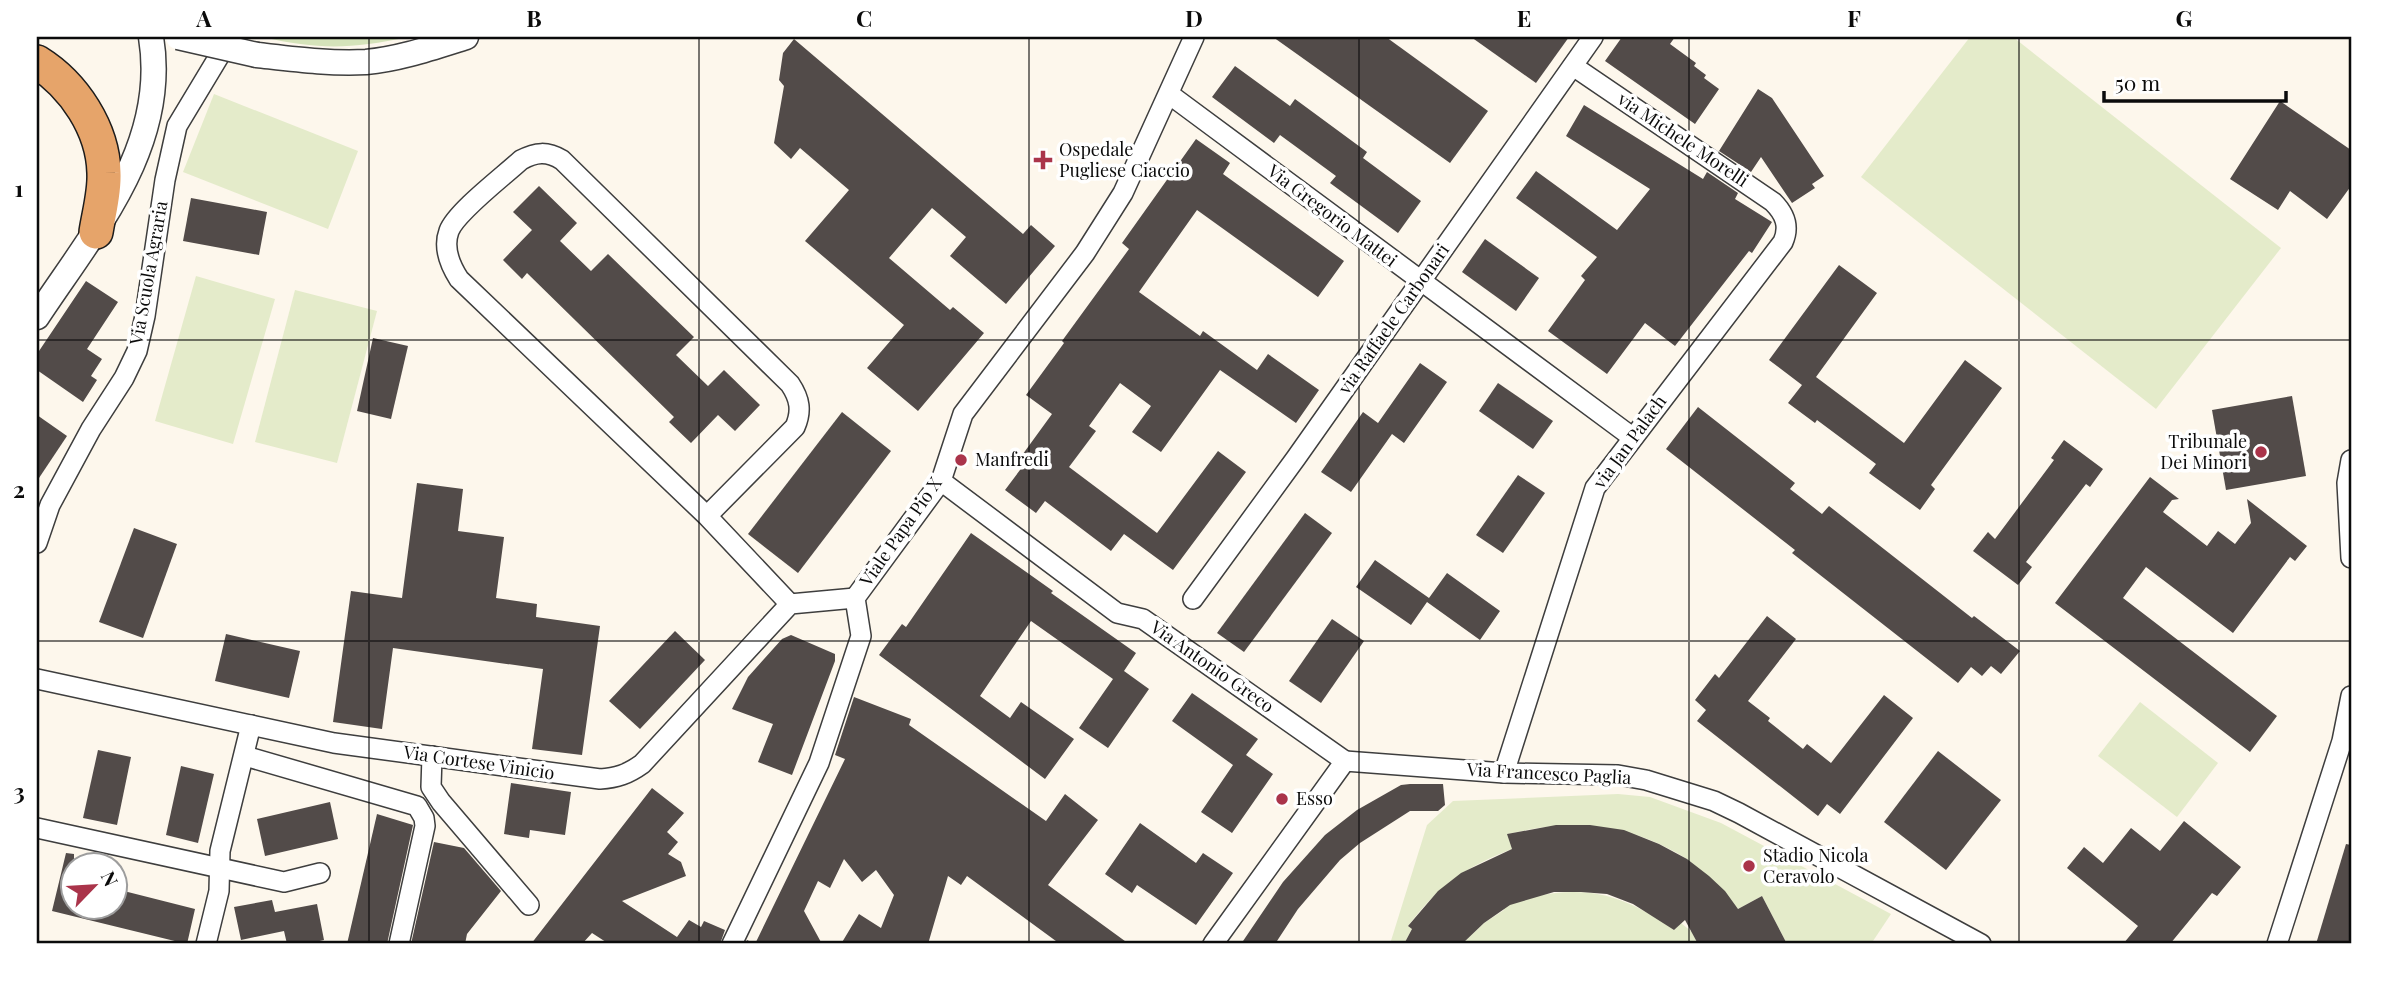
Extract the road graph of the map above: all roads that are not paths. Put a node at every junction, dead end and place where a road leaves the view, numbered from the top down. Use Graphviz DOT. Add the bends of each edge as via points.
graph roads {
  1 [pos="150,37"];
  2 [pos="178,37"];
  3 [pos="230,37"];
  4 [pos="466,37"];
  5 [pos="1194,37"];
  6 [pos="1593,37"];
  7 [pos="37,62"];
  8 [pos="1573,66"];
  9 [pos="1168,94"];
  10 [pos="1786,222"];
  11 [pos="96,232"];
  12 [pos="1420,282"];
  13 [pos="37,317"];
  14 [pos="1632,437"];
  15 [pos="2351,460"];
  16 [pos="941,481"];
  17 [pos="707,516"];
  18 [pos="37,543"];
  19 [pos="2351,558"];
  20 [pos="855,598"];
  21 [pos="1194,599"];
  22 [pos="790,604"];
  23 [pos="37,679"];
  24 [pos="2351,696"];
  25 [pos="251,725"];
  26 [pos="2346,742"];
  27 [pos="432,756"];
  28 [pos="245,757"];
  29 [pos="1345,761"];
  30 [pos="1504,773"];
  31 [pos="37,828"];
  32 [pos="219,868"];
  33 [pos="320,873"];
  34 [pos="529,905"];
  35 [pos="206,944"];
  36 [pos="399,944"];
  37 [pos="733,944"];
  38 [pos="1213,944"];
  39 [pos="1981,944"];
  40 [pos="2277,944"];
  1 -- 11 [label="street" via="155,78 142,145"];
  2 -- 4 [label="street, bridge" via="257,55 336,62 368,62"];
  3 -- 18 [label="street, Via Scuola Agraria" via="177,126 137,351 50,505"];
  5 -- 9 [label="street, Viale Papa Pio X"];
  6 -- 8 [label="street, via Raffaele Carbonari"];
  7 -- 11 [label="highway" via="59,78 90,120 104,173"];
  8 -- 10 [label="street, via Michele Morelli" via="1773,201"];
  8 -- 12 [label="street, via Raffaele Carbonari"];
  9 -- 12 [label="street, Via Gregorio Mattei"];
  9 -- 16 [label="street, Viale Papa Pio X" via="1123,193 1085,253 962,414"];
  10 -- 14 [label="street, via Jan Palach" via="1783,242"];
  11 -- 13 [label="street"];
  12 -- 14 [label="street, Via Gregorio Mattei"];
  12 -- 21 [label="street, via Raffaele Carbonari"];
  14 -- 30 [label="street, via Jan Palach" via="1595,488"];
  15 -- 19 [label="street" via="2347,483"];
  16 -- 20 [label="street, Viale Papa Pio X"];
  16 -- 29 [label="street, Via Antonio Greco" via="1117,613 1143,619"];
  17 -- 17 [label="street" via="795,427 800,416 797,394 562,160 552,154 530,155 454,222 447,239 452,269"];
  17 -- 22 [label="street"];
  20 -- 22 [label="street"];
  20 -- 37 [label="street, Viale Papa Pio X" via="861,636 819,763"];
  22 -- 27 [label="street, Via Cortese Vinicio" via="642,764 622,776 600,779"];
  23 -- 25 [label="street, Via Cortese Vinicio"];
  24 -- 26 [label="street"];
  25 -- 27 [label="street, Via Cortese Vinicio" via="334,743"];
  25 -- 28 [label="street"];
  26 -- 40 [label="street"];
  27 -- 34 [label="street" via="431,786 440,802"];
  28 -- 32 [label="street"];
  28 -- 36 [label="street" via="417,806 425,826"];
  29 -- 30 [label="street, Via Francesco Paglia"];
  29 -- 38 [label="street"];
  30 -- 39 [label="street, Via Francesco Paglia" via="1618,775 1714,802"];
  31 -- 32 [label="street"];
  32 -- 33 [label="street" via="284,882"];
  32 -- 35 [label="street" via="219,891"];
}
